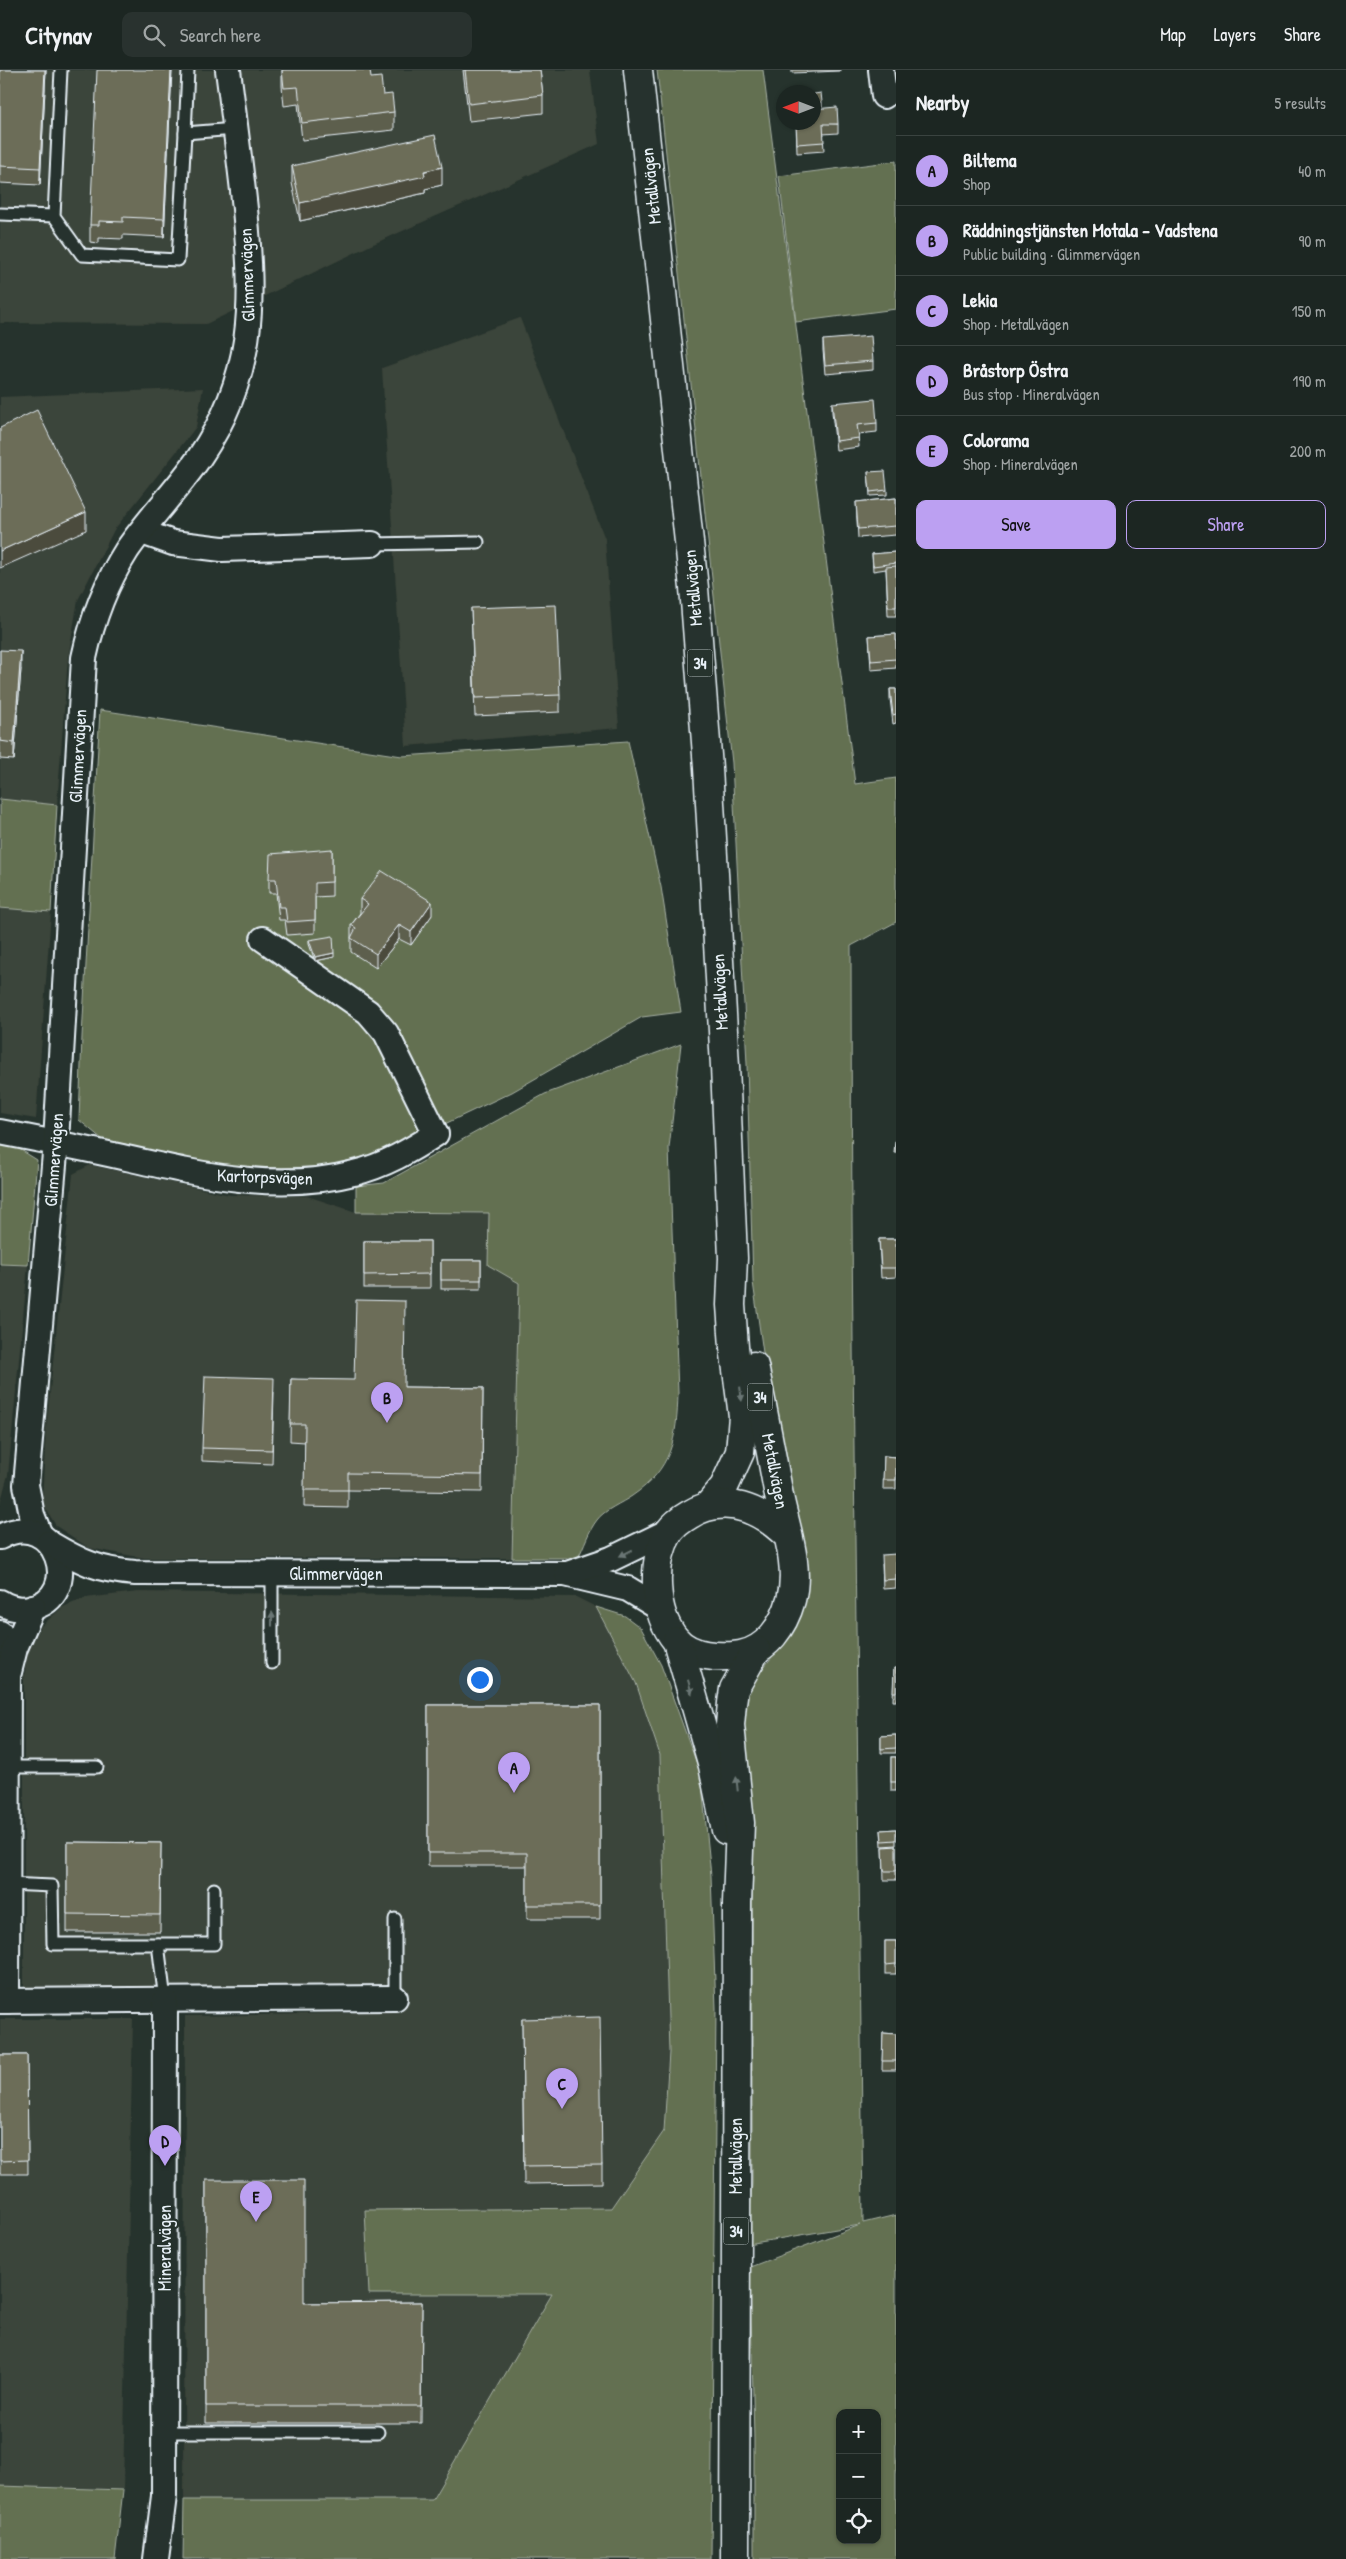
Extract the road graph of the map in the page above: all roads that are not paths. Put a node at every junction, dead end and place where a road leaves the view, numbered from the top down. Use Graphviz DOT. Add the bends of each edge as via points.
graph roads {
  1 [pos="60,70"];
  2 [pos="188,70"];
  3 [pos="228,70"];
  4 [pos="638,70"];
  5 [pos="881,70"];
  6 [pos="884,96"];
  7 [pos="235,129"];
  8 [pos="185,133"];
  9 [pos="0,214"];
  10 [pos="54,216"];
  11 [pos="142,532"];
  12 [pos="478,542"];
  13 [pos="372,544"];
  14 [pos="263,940"];
  15 [pos="0,1132"];
  16 [pos="56,1142"];
  17 [pos="733,1258"];
  18 [pos="26,1485"];
  19 [pos="709,1505"];
  20 [pos="670,1531"];
  21 [pos="4,1535"];
  22 [pos="787,1535"];
  23 [pos="45,1539"];
  24 [pos="106,1571"];
  25 [pos="272,1574"];
  26 [pos="565,1574"];
  27 [pos="55,1590"];
  28 [pos="0,1602"];
  29 [pos="33,1607"];
  30 [pos="661,1609"];
  31 [pos="0,1633"];
  32 [pos="676,1641"];
  33 [pos="756,1650"];
  34 [pos="272,1663"];
  35 [pos="8,1676"];
  36 [pos="97,1767"];
  37 [pos="8,1768"];
  38 [pos="7,1884"];
  39 [pos="214,1889"];
  40 [pos="737,1903"];
  41 [pos="395,1919"];
  42 [pos="158,1944"];
  43 [pos="395,1998"];
  44 [pos="165,2000"];
  45 [pos="3,2001"];
  46 [pos="165,2432"];
  47 [pos="378,2432"];
  48 [pos="164,2496"];
  49 [pos="156,2559"];
  50 [pos="172,2559"];
  51 [pos="735,2559"];
  1 -- 10 [label="lane"];
  2 -- 8 [label="lane"];
  3 -- 7 [label="street, Glimmervägen"];
  4 -- 17 [label="main road, Metallvägen / 34" via="694,588 708,778"];
  5 -- 6 [label="street"];
  7 -- 8 [label="lane"];
  7 -- 11 [label="street, Glimmervägen" via="250,264 250,314 243,362 234,394 218,428"];
  8 -- 10 [label="lane" via="178,260 82,255"];
  9 -- 10 [label="lane"];
  11 -- 13 [label="street" via="173,543 222,549"];
  11 -- 16 [label="street, Glimmervägen" via="128,549 106,589 84,658"];
  12 -- 13 [label="lane"];
  14 -- 16 [label="street, Kartorpsvägen" via="368,1012 386,1033 436,1134 375,1167 332,1178 281,1182 216,1177"];
  15 -- 16 [label="street, Kartorpsvägen"];
  16 -- 18 [label="street, Glimmervägen"];
  17 -- 19 [label="main road, Metallvägen / 34, one-way" via="733,1330 744,1434 732,1471"];
  17 -- 22 [label="main road, Metallvägen / 34"];
  18 -- 21 [label="street, Glimmervägen"];
  18 -- 23 [label="street, Glimmervägen" via="32,1516"];
  19 -- 20 [label="main road, 34" via="686,1517"];
  19 -- 22 [label="main road, 34" via="731,1504 753,1511"];
  20 -- 26 [label="street, Glimmervägen, one-way" via="611,1559"];
  20 -- 30 [label="main road, 34" via="659,1560"];
  21 -- 23 [label="street, Glimmervägen" via="24,1530"];
  22 -- 33 [label="main road, 34" via="794,1574 788,1611 780,1626"];
  23 -- 24 [label="street, Glimmervägen" via="73,1557"];
  23 -- 27 [label="street, Glimmervägen" via="56,1551 60,1570"];
  24 -- 25 [label="street, Glimmervägen"];
  24 -- 27 [label="street, Glimmervägen"];
  25 -- 26 [label="street, Glimmervägen"];
  34 -- 25 [label="lane, one-way"];
  26 -- 30 [label="street, Glimmervägen" via="628,1589"];
  27 -- 29 [label="street, Glimmervägen"];
  28 -- 29 [label="street" via="13,1608"];
  29 -- 35 [label="street" via="15,1648"];
  30 -- 32 [label="main road, 34"];
  31 -- 35 [label="street"];
  32 -- 33 [label="main road" via="701,1654 716,1657 742,1655"];
  32 -- 40 [label="main road, Metallvägen / 34, one-way" via="713,1766"];
  40 -- 33 [label="main road, Metallvägen / 34, one-way" via="740,1822 730,1725 734,1690"];
  35 -- 37 [label="street"];
  36 -- 37 [label="lane"];
  37 -- 38 [label="street"];
  38 -- 42 [label="lane" via="52,1886 53,1944"];
  38 -- 45 [label="street"];
  39 -- 42 [label="lane" via="214,1944"];
  40 -- 51 [label="main road, Metallvägen / 34"];
  41 -- 43 [label="lane"];
  42 -- 44 [label="lane"];
  43 -- 44 [label="street"];
  44 -- 45 [label="street"];
  44 -- 46 [label="street, Mineralvägen"];
  46 -- 47 [label="lane"];
  46 -- 48 [label="street, Mineralvägen"];
  48 -- 49 [label="street, Mineralvägen"];
  48 -- 50 [label="street, Mineralvägen"];
}
